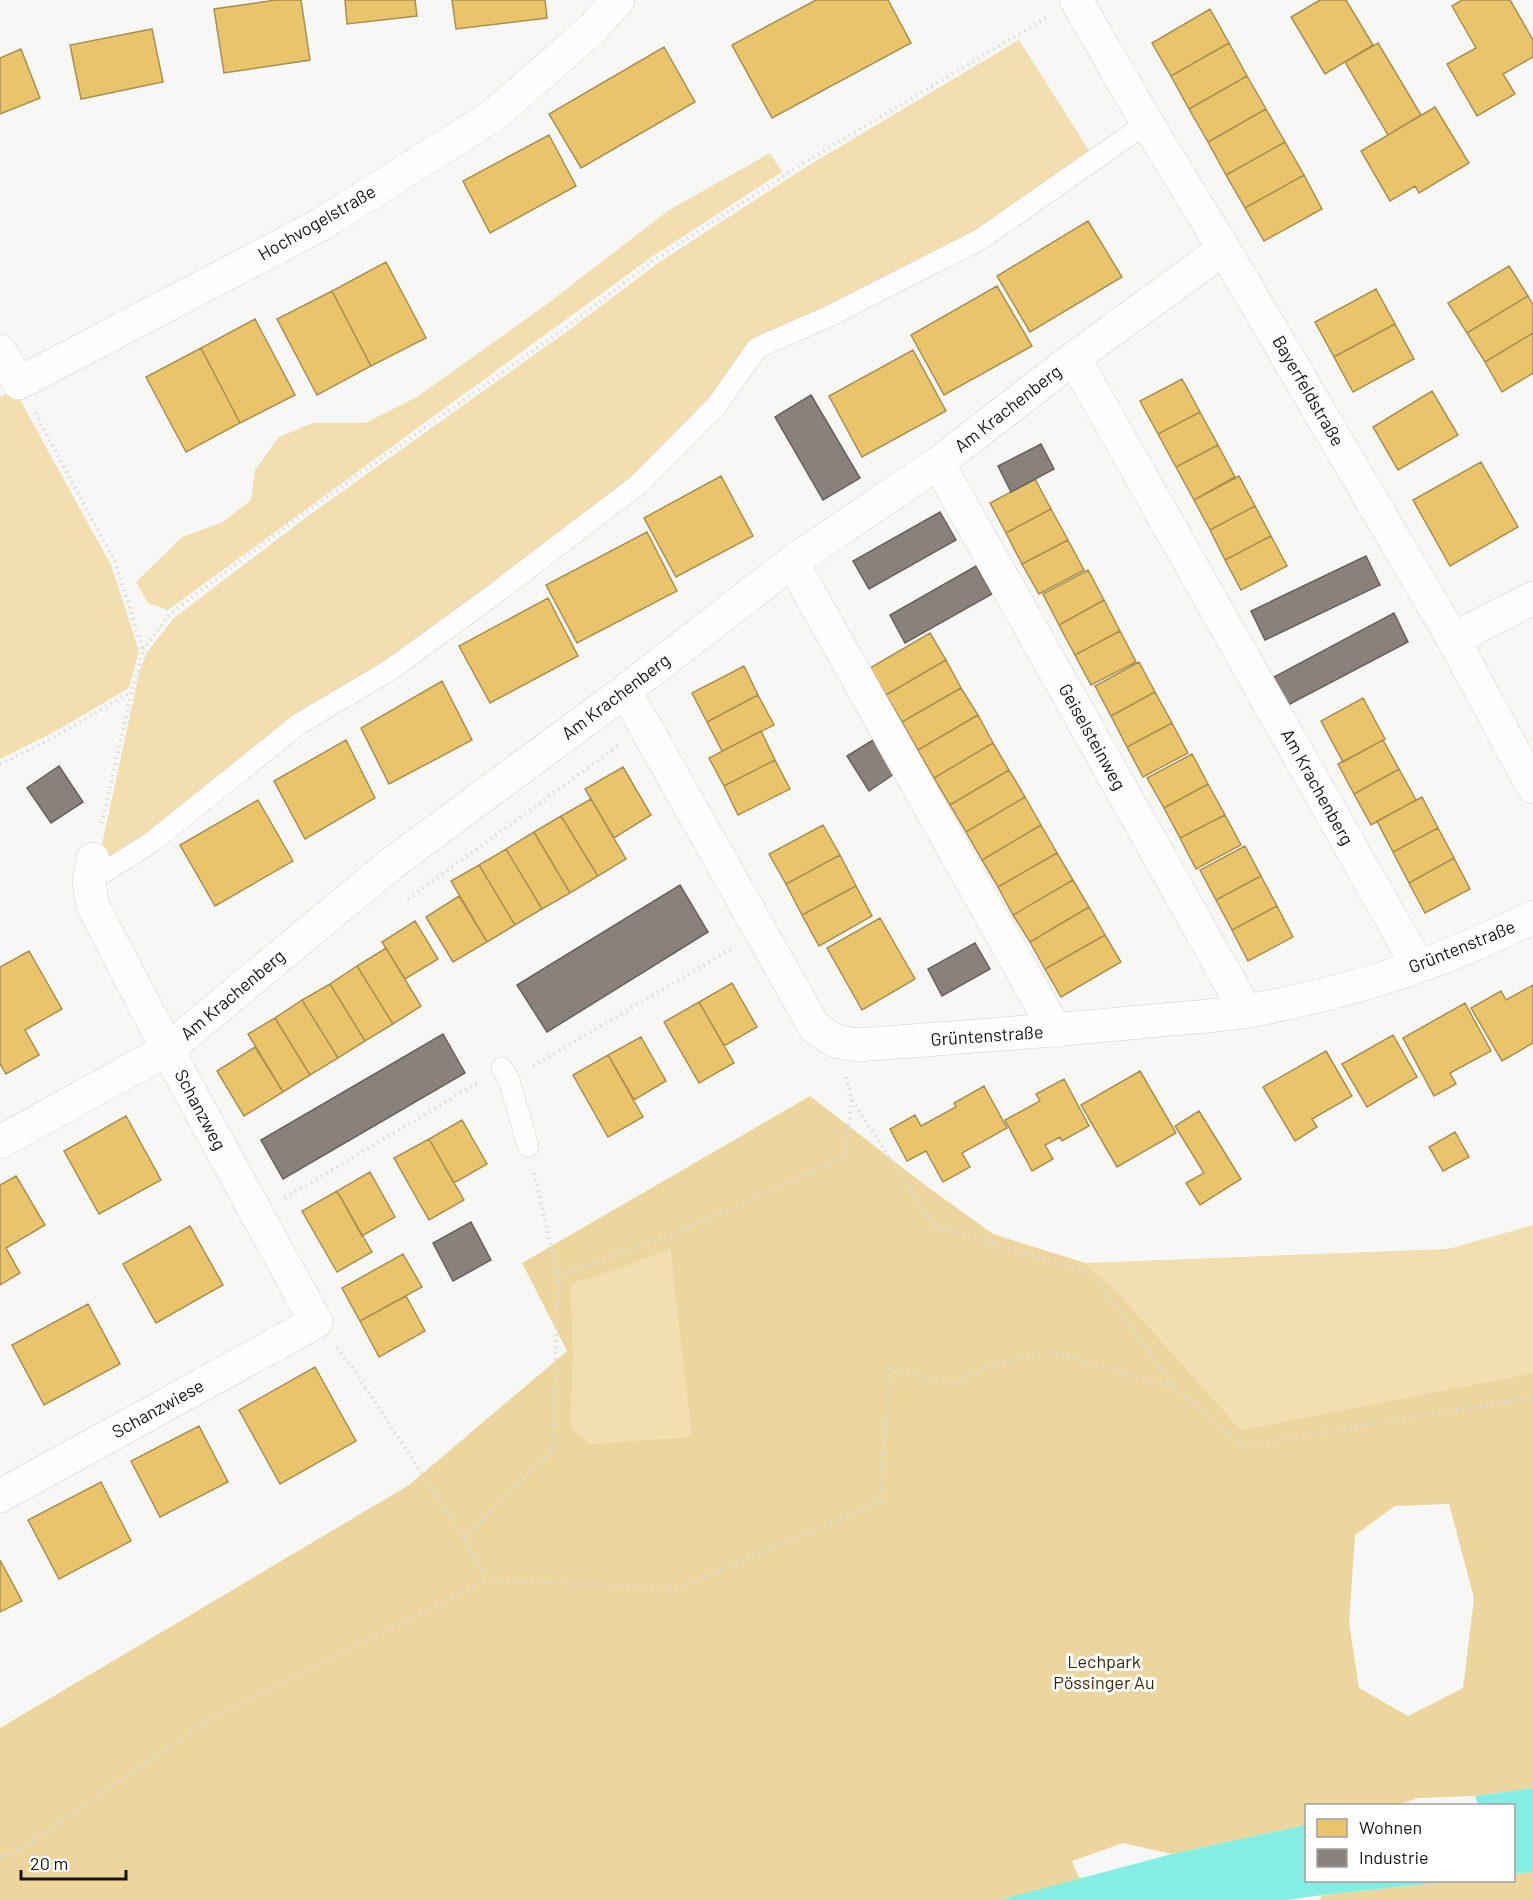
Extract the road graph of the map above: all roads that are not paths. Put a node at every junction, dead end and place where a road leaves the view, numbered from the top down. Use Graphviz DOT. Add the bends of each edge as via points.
graph roads {
  1 [pos="618,0"];
  2 [pos="1076,0"];
  3 [pos="1147,123"];
  4 [pos="1224,249"];
  5 [pos="0,351"];
  6 [pos="1074,357"];
  7 [pos="938,464"];
  8 [pos="792,562"];
  9 [pos="1533,598"];
  10 [pos="1453,639"];
  11 [pos="625,691"];
  12 [pos="1533,787"];
  13 [pos="91,871"];
  14 [pos="1533,917"];
  15 [pos="1418,966"];
  16 [pos="1246,1011"];
  17 [pos="1056,1031"];
  18 [pos="168,1049"];
  19 [pos="502,1068"];
  20 [pos="0,1142"];
  21 [pos="528,1146"];
  22 [pos="316,1322"];
  23 [pos="0,1496"];
  1 -- 5 [label="street, Hochvogelstraße" via="494,115 320,225 19,383"];
  2 -- 3 [label="street, Bayerfeldstraße"];
  3 -- 4 [label="street, Bayerfeldstraße"];
  3 -- 13 [label="lane" via="981,239 830,316 757,348 717,405 639,484 399,664 299,724 152,842"];
  4 -- 6 [label="street, Am Krachenberg"];
  4 -- 10 [label="street, Bayerfeldstraße"];
  6 -- 7 [label="street, Am Krachenberg"];
  6 -- 15 [label="street, Am Krachenberg"];
  7 -- 8 [label="street, Am Krachenberg"];
  7 -- 16 [label="street, Geiselsteinweg"];
  8 -- 11 [label="street, Am Krachenberg"];
  8 -- 17 [label="street"];
  9 -- 10 [label="street"];
  10 -- 12 [label="street, Bayerfeldstraße"];
  11 -- 17 [label="street, Grüntenstraße" via="815,1028 835,1041 858,1046"];
  11 -- 18 [label="street, Am Krachenberg" via="391,864"];
  13 -- 18 [label="street, Schanzweg" via="93,906"];
  14 -- 15 [label="street, Grüntenstraße"];
  15 -- 16 [label="street, Grüntenstraße" via="1333,993"];
  16 -- 17 [label="street, Grüntenstraße"];
  18 -- 20 [label="street"];
  18 -- 22 [label="street, Schanzweg"];
  19 -- 21 [label="lane"];
  22 -- 23 [label="street, Schanzwiese"];
}
